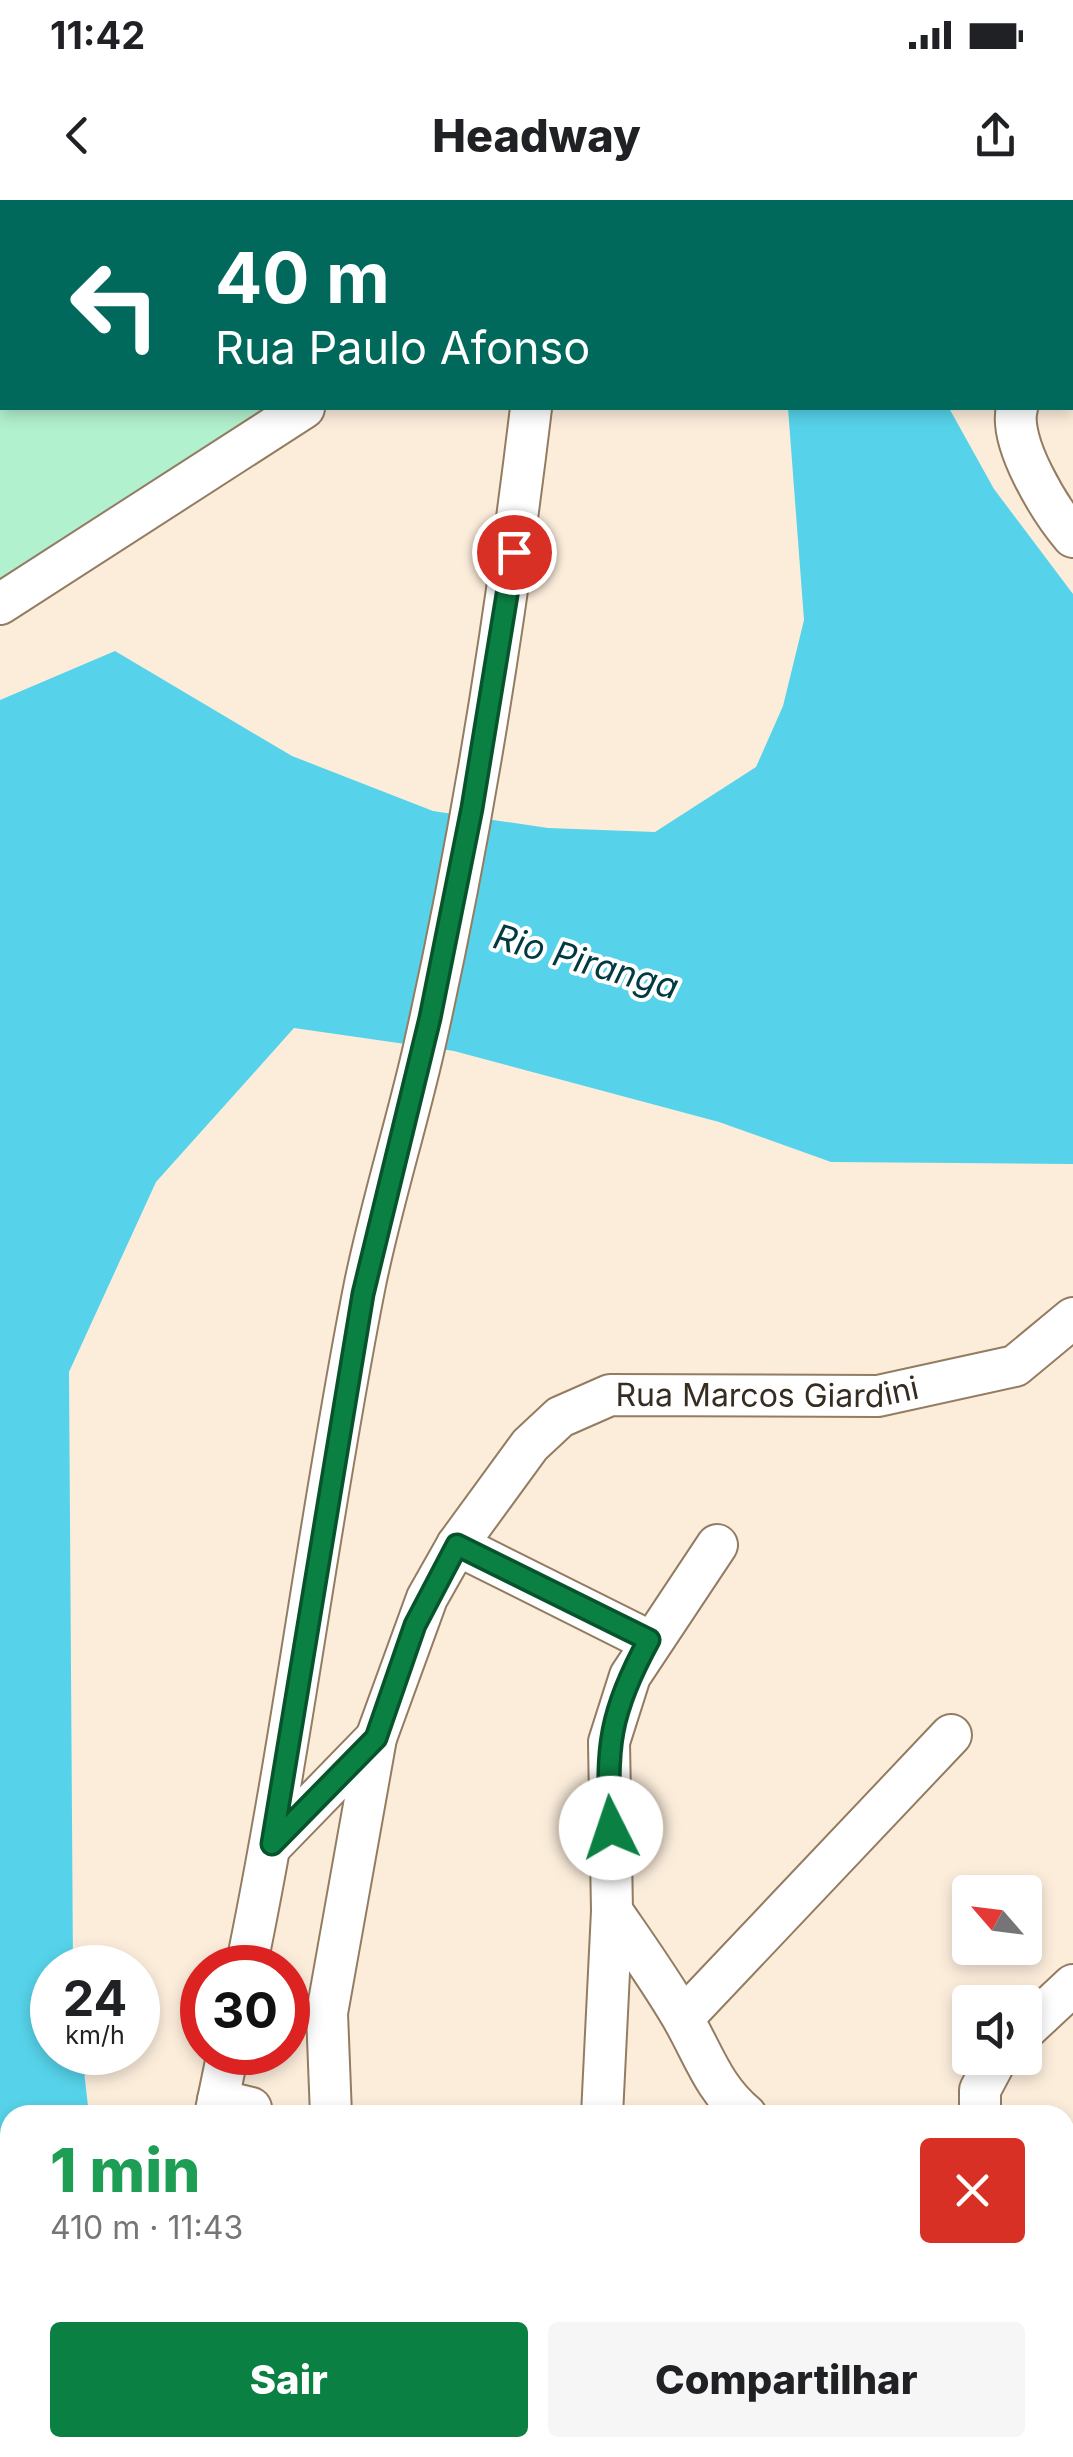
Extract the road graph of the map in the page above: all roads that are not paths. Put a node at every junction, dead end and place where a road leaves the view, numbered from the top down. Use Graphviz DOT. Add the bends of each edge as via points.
graph roads {
  1 [pos="301,410"];
  2 [pos="531,410"];
  3 [pos="1016,410"];
  4 [pos="1073,538"];
  5 [pos="0,604"];
  6 [pos="1073,1318"];
  7 [pos="457,1545"];
  8 [pos="717,1545"];
  9 [pos="649,1640"];
  10 [pos="951,1735"];
  11 [pos="376,1738"];
  12 [pos="272,1844"];
  13 [pos="612,1911"];
  14 [pos="251,1945"];
  15 [pos="1073,1985"];
  16 [pos="1042,2014"];
  17 [pos="683,2018"];
  18 [pos="234,2075"];
  19 [pos="988,2075"];
  20 [pos="242,2105"];
  21 [pos="330,2105"];
  22 [pos="602,2105"];
  23 [pos="734,2105"];
  24 [pos="980,2105"];
  1 -- 5 [label="street"];
  2 -- 12 [label="street" via="472,808 363,1294"];
  3 -- 4 [label="street" via="1012,426 1053,514"];
  6 -- 7 [label="street, Rua Marcos Giardini" via="1015,1366 878,1396 632,1392 595,1398 530,1445"];
  7 -- 9 [label="street"];
  7 -- 11 [label="street, Rua Marcos Giardini" via="415,1625"];
  8 -- 9 [label="street"];
  9 -- 13 [label="street" via="624,1689 607,1755"];
  10 -- 17 [label="street"];
  11 -- 12 [label="street"];
  11 -- 21 [label="street, Rua Marcos Giardini" via="327,2013"];
  12 -- 14 [label="street"];
  13 -- 17 [label="street"];
  13 -- 22 [label="street"];
  15 -- 16 [label="street"];
  17 -- 23 [label="street" via="707,2071"];
  18 -- 20 [label="street"];
  19 -- 24 [label="street"];
}
